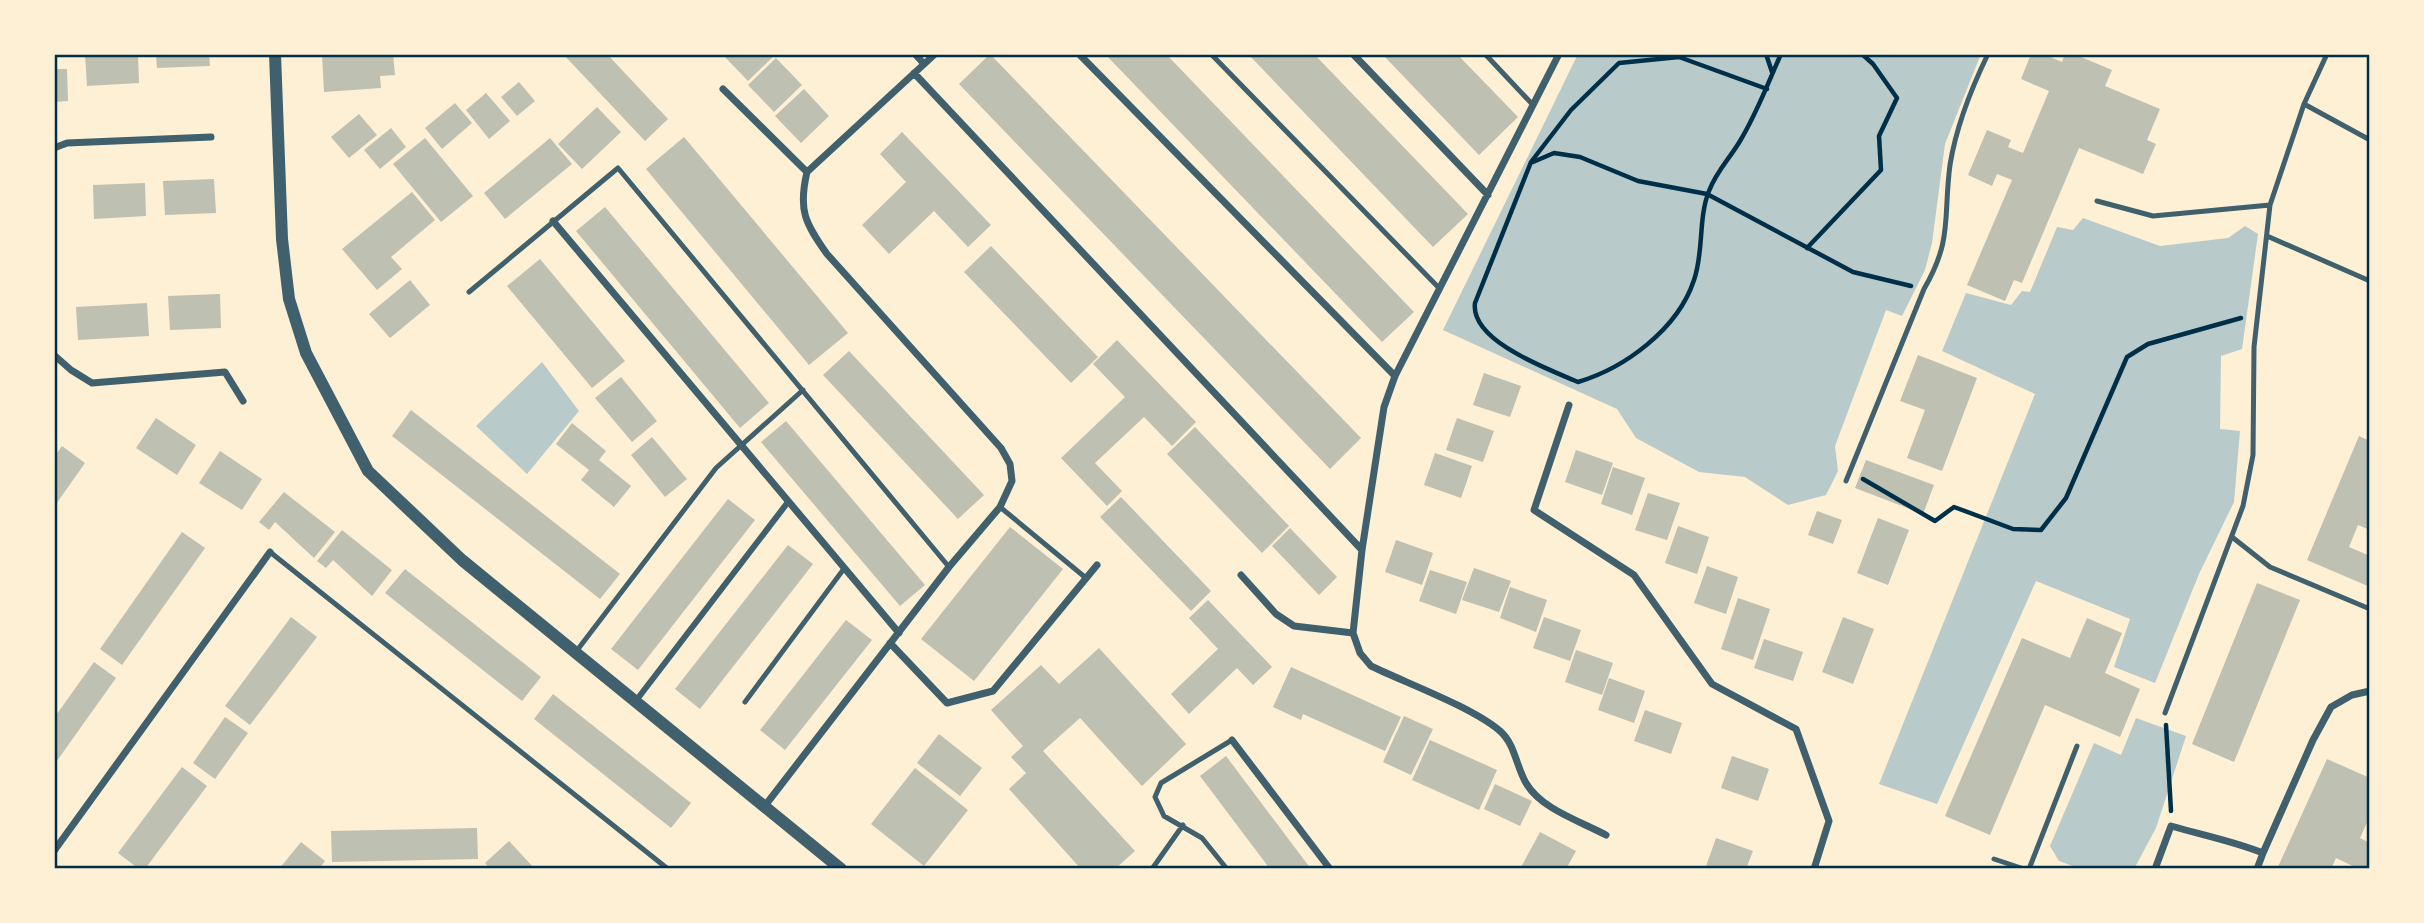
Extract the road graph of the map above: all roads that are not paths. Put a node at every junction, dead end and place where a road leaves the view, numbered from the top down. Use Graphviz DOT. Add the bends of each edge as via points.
graph roads {
  1 [pos="275,54"];
  2 [pos="915,54"];
  3 [pos="935,54"];
  4 [pos="1079,54"];
  5 [pos="1211,54"];
  6 [pos="1353,54"];
  7 [pos="1485,54"];
  8 [pos="1559,54"];
  9 [pos="1988,54"];
  10 [pos="2327,54"];
  11 [pos="924,64"];
  12 [pos="914,74"];
  13 [pos="723,89"];
  14 [pos="2304,104"];
  15 [pos="1533,106"];
  16 [pos="211,137"];
  17 [pos="2370,139"];
  18 [pos="54,148"];
  19 [pos="807,172"];
  20 [pos="1488,195"];
  21 [pos="2097,201"];
  22 [pos="2270,205"];
  23 [pos="553,221"];
  24 [pos="2267,236"];
  25 [pos="2370,281"];
  26 [pos="1440,289"];
  27 [pos="468,292"];
  28 [pos="54,355"];
  29 [pos="1395,376"];
  30 [pos="803,390"];
  31 [pos="243,401"];
  32 [pos="1569,405"];
  33 [pos="741,446"];
  34 [pos="1846,481"];
  35 [pos="788,502"];
  36 [pos="1000,507"];
  37 [pos="2232,537"];
  38 [pos="1362,550"];
  39 [pos="270,551"];
  40 [pos="1097,565"];
  41 [pos="950,566"];
  42 [pos="843,569"];
  43 [pos="1241,575"];
  44 [pos="1086,578"];
  45 [pos="2370,609"];
  46 [pos="899,632"];
  47 [pos="1353,633"];
  48 [pos="890,643"];
  49 [pos="575,653"];
  50 [pos="2370,691"];
  51 [pos="635,702"];
  52 [pos="745,702"];
  53 [pos="2165,713"];
  54 [pos="1232,740"];
  55 [pos="2077,746"];
  56 [pos="764,807"];
  57 [pos="1183,825"];
  58 [pos="1606,835"];
  59 [pos="54,851"];
  60 [pos="2263,853"];
  61 [pos="1994,859"];
  62 [pos="668,869"];
  63 [pos="841,869"];
  64 [pos="1152,869"];
  65 [pos="1227,869"];
  66 [pos="1330,869"];
  67 [pos="1814,869"];
  68 [pos="2026,869"];
  69 [pos="2155,869"];
  70 [pos="2257,869"];
  1 -- 49 [label="street" via="282,239 289,299 306,354 368,471 462,560"];
  2 -- 11 [label="street"];
  3 -- 11 [label="street"];
  4 -- 29 [label="street"];
  5 -- 26 [label="lane"];
  6 -- 20 [label="street"];
  7 -- 15 [label="lane"];
  8 -- 15 [label="street"];
  9 -- 34 [label="lane" via="1961,121 1950,166 1947,230 1939,263 1924,289"];
  10 -- 14 [label="lane"];
  11 -- 12 [label="street"];
  12 -- 19 [label="street"];
  12 -- 38 [label="street"];
  13 -- 19 [label="street"];
  14 -- 17 [label="lane"];
  14 -- 22 [label="lane"];
  15 -- 20 [label="street"];
  16 -- 18 [label="street" via="67,143"];
  19 -- 36 [label="street" via="801,197 810,230 1010,464 1012,481"];
  20 -- 26 [label="street"];
  21 -- 22 [label="lane" via="2153,216"];
  22 -- 24 [label="lane"];
  23 -- 27 [label="lane"];
  23 -- 30 [label="lane" via="618,167"];
  23 -- 33 [label="street"];
  24 -- 25 [label="lane"];
  24 -- 37 [label="lane" via="2254,347 2253,455"];
  26 -- 29 [label="street"];
  28 -- 31 [label="street" via="92,383 225,372"];
  29 -- 38 [label="street" via="1384,407"];
  30 -- 33 [label="lane"];
  30 -- 41 [label="lane"];
  32 -- 67 [label="street" via="1534,510 1634,575 1712,684 1796,729 1829,821"];
  33 -- 35 [label="street"];
  33 -- 49 [label="lane" via="716,468"];
  35 -- 42 [label="street"];
  35 -- 51 [label="street"];
  36 -- 41 [label="street"];
  36 -- 44 [label="lane"];
  37 -- 45 [label="lane" via="2270,567"];
  37 -- 53 [label="lane"];
  38 -- 47 [label="street"];
  39 -- 59 [label="street"];
  39 -- 62 [label="lane"];
  40 -- 44 [label="street"];
  41 -- 46 [label="street"];
  42 -- 46 [label="street"];
  42 -- 52 [label="lane"];
  43 -- 47 [label="street" via="1276,614 1294,626"];
  44 -- 48 [label="street" via="993,691 947,703"];
  46 -- 48 [label="street"];
  47 -- 58 [label="street" via="1371,666 1501,732 1527,784 1543,802"];
  48 -- 56 [label="street"];
  49 -- 51 [label="street"];
  50 -- 60 [label="street" via="2331,707"];
  51 -- 56 [label="street"];
  54 -- 57 [label="lane" via="1161,783 1155,797 1164,816"];
  54 -- 66 [label="street"];
  55 -- 68 [label="lane"];
  56 -- 63 [label="street"];
  57 -- 64 [label="lane"];
  57 -- 65 [label="lane" via="1202,838"];
  60 -- 69 [label="street" via="2171,826"];
  60 -- 70 [label="street"];
  61 -- 68 [label="lane"];
}
